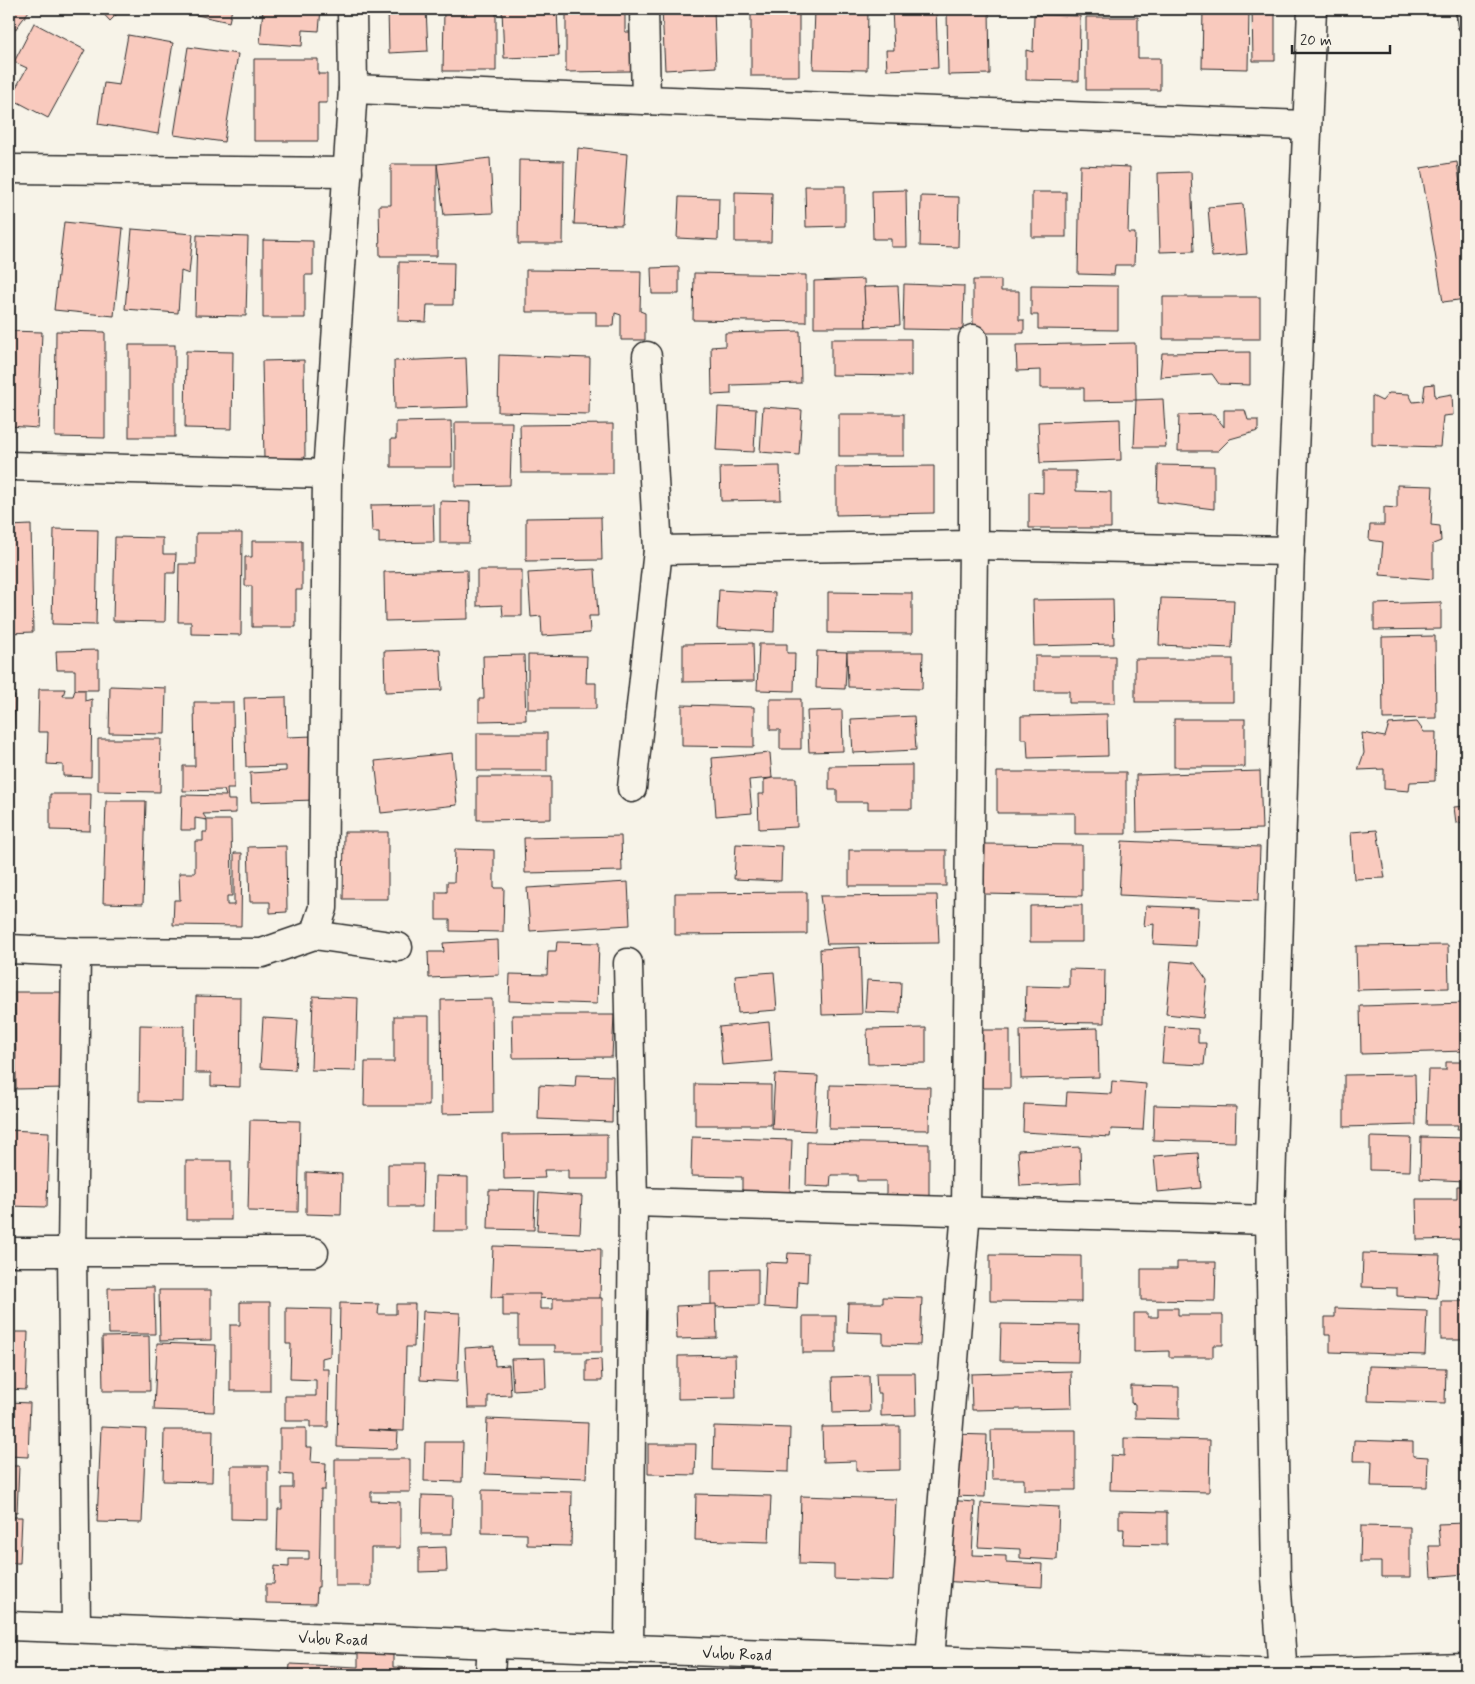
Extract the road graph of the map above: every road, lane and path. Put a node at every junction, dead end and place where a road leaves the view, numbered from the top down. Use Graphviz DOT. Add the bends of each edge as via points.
graph roads {
  1 [pos="352,9"];
  2 [pos="644,9"];
  3 [pos="1312,9"];
  4 [pos="1464,9"];
  5 [pos="1466,24"];
  6 [pos="353,88"];
  7 [pos="646,100"];
  8 [pos="1306,125"];
  9 [pos="9,169"];
  10 [pos="348,172"];
  11 [pos="973,339"];
  12 [pos="647,356"];
  13 [pos="9,466"];
  14 [pos="327,474"];
  15 [pos="973,545"];
  16 [pos="658,550"];
  17 [pos="1290,551"];
  18 [pos="632,788"];
  19 [pos="314,935"];
  20 [pos="398,947"];
  21 [pos="9,949"];
  22 [pos="76,952"];
  23 [pos="628,962"];
  24 [pos="633,1202"];
  25 [pos="966,1210"];
  26 [pos="1270,1220"];
  27 [pos="9,1252"];
  28 [pos="314,1252"];
  29 [pos="72,1253"];
  30 [pos="9,1626"];
  31 [pos="76,1628"];
  32 [pos="492,1643"];
  33 [pos="629,1649"];
  34 [pos="930,1660"];
  35 [pos="1466,1668"];
  36 [pos="1283,1674"];
  37 [pos="490,1675"];
  1 -- 6 [label="street"];
  2 -- 7 [label="street"];
  3 -- 8 [label="street"];
  4 -- 5 [label="lane"];
  6 -- 7 [label="street"];
  6 -- 10 [label="street"];
  7 -- 8 [label="street"];
  8 -- 17 [label="street"];
  9 -- 10 [label="street"];
  10 -- 14 [label="street"];
  11 -- 15 [label="street"];
  12 -- 16 [label="street"];
  13 -- 14 [label="street"];
  14 -- 19 [label="street" via="323,908"];
  15 -- 16 [label="street"];
  15 -- 17 [label="street"];
  15 -- 25 [label="street"];
  16 -- 18 [label="street"];
  17 -- 26 [label="street"];
  19 -- 20 [label="street"];
  19 -- 22 [label="street" via="262,953"];
  21 -- 22 [label="street"];
  22 -- 29 [label="street"];
  23 -- 24 [label="street"];
  24 -- 25 [label="street"];
  24 -- 33 [label="street"];
  25 -- 26 [label="street"];
  25 -- 34 [label="street"];
  26 -- 36 [label="street" via="1276,1578"];
  27 -- 29 [label="street"];
  28 -- 29 [label="street"];
  29 -- 31 [label="street"];
  30 -- 31 [label="street, Vubu Road"];
  31 -- 32 [label="street, Vubu Road"];
  32 -- 33 [label="street, Vubu Road"];
  32 -- 37 [label="street"];
  33 -- 34 [label="street, Vubu Road"];
  34 -- 36 [label="street, Vubu Road"];
  35 -- 36 [label="street, Vubu Road"];
}
